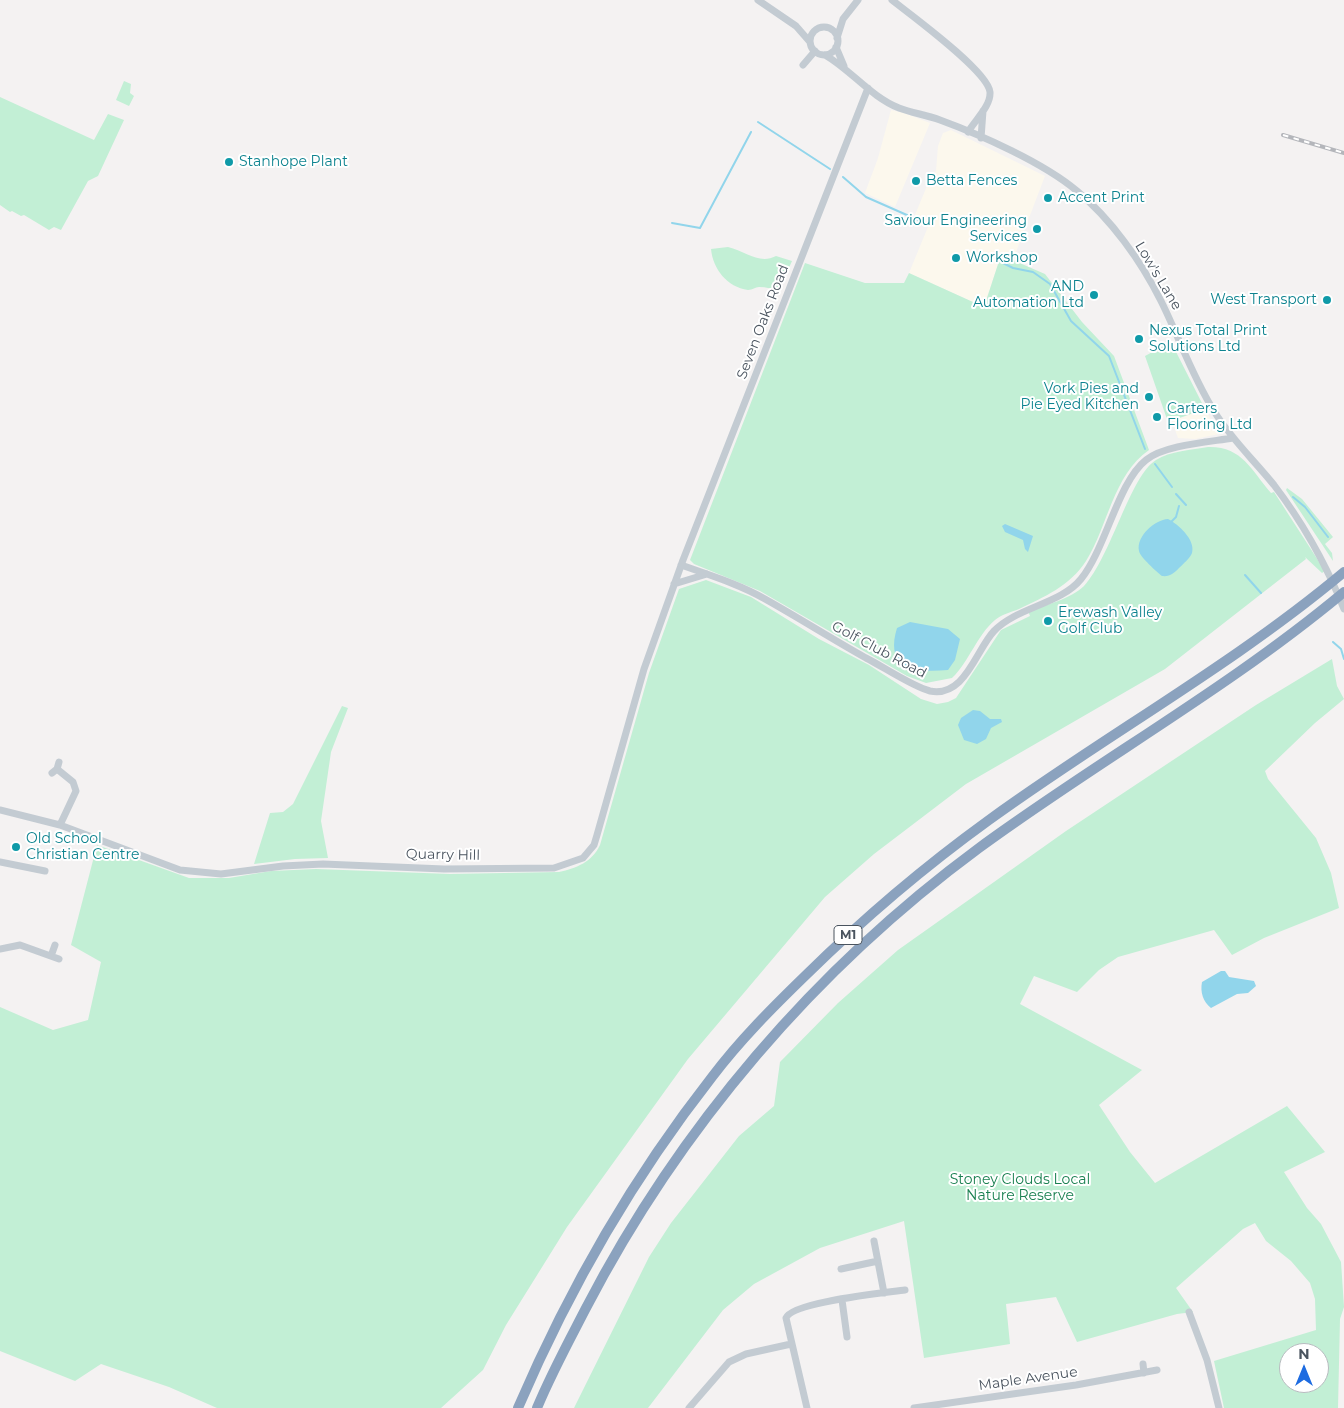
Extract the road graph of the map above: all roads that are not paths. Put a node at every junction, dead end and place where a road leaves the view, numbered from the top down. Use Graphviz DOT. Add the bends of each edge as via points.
graph roads {
  1 [pos="758,0"];
  2 [pos="858,0"];
  3 [pos="892,0"];
  4 [pos="842,19"];
  5 [pos="796,26"];
  6 [pos="826,27"];
  7 [pos="815,30"];
  8 [pos="837,38"];
  9 [pos="810,42"];
  10 [pos="836,47"];
  11 [pos="815,51"];
  12 [pos="825,55"];
  13 [pos="803,65"];
  14 [pos="844,66"];
  15 [pos="868,88"];
  16 [pos="983,111"];
  17 [pos="968,132"];
  18 [pos="981,138"];
  19 [pos="1233,438"];
  20 [pos="681,565"];
  21 [pos="1344,572"];
  22 [pos="708,574"];
  23 [pos="674,584"];
  24 [pos="1344,592"];
  25 [pos="1344,609"];
  26 [pos="56,768"];
  27 [pos="1,812"];
  28 [pos="60,824"];
  29 [pos="0,862"];
  30 [pos="45,871"];
  31 [pos="55,945"];
  32 [pos="0,949"];
  33 [pos="50,956"];
  34 [pos="59,959"];
  35 [pos="874,1241"];
  36 [pos="878,1262"];
  37 [pos="841,1269"];
  38 [pos="904,1290"];
  39 [pos="884,1293"];
  40 [pos="842,1300"];
  41 [pos="1189,1312"];
  42 [pos="847,1337"];
  43 [pos="791,1344"];
  44 [pos="1143,1364"];
  45 [pos="1157,1370"];
  46 [pos="1144,1373"];
  47 [pos="944,1406"];
  48 [pos="518,1408"];
  49 [pos="537,1408"];
  50 [pos="689,1408"];
  51 [pos="807,1408"];
  52 [pos="914,1408"];
  53 [pos="1219,1408"];
  1 -- 5 [label="street"];
  2 -- 4 [label="street"];
  3 -- 16 [label="street" via="984,77 990,94"];
  4 -- 6 [label="street"];
  4 -- 8 [label="street, Low's Lane"];
  5 -- 7 [label="street"];
  5 -- 9 [label="street"];
  6 -- 7 [label="street"];
  6 -- 8 [label="street" via="834,31"];
  7 -- 9 [label="street"];
  8 -- 10 [label="street, Low's Lane"];
  9 -- 11 [label="street"];
  10 -- 12 [label="street"];
  10 -- 14 [label="street, Low's Lane"];
  11 -- 12 [label="street, Low's Lane"];
  11 -- 13 [label="street"];
  12 -- 14 [label="street, Low's Lane"];
  14 -- 15 [label="street, Low's Lane"];
  15 -- 17 [label="street, Low's Lane" via="898,108 941,120"];
  15 -- 20 [label="street, Seven Oaks Road"];
  16 -- 17 [label="street"];
  16 -- 18 [label="street"];
  17 -- 18 [label="street, Low's Lane"];
  18 -- 19 [label="street, Low's Lane" via="1054,174 1088,201 1113,227 1160,298 1198,383"];
  19 -- 22 [label="street, Golf Club Road" via="1159,452 1143,462 1124,491 1104,539 1081,579 1073,587 1001,624 961,680 947,690 928,691 764,599"];
  19 -- 25 [label="street, Low's Lane" via="1287,502 1327,567"];
  20 -- 22 [label="street, Golf Club Road"];
  20 -- 23 [label="street, Quarry Hill"];
  21 -- 48 [label="highway, M1" via="1228,660 954,845 885,902 765,1016 713,1075 632,1187 545,1345"];
  22 -- 23 [label="street"];
  23 -- 28 [label="street, Quarry Hill" via="644,669 598,835 589,851 573,863 554,868 503,869 322,864 204,873 164,865"];
  24 -- 49 [label="highway, M1" via="1232,678 961,862 878,932 797,1010 725,1093 638,1215 606,1270"];
  26 -- 28 [label="street" via="72,782 76,791"];
  27 -- 28 [label="street, Quarry Hill"];
  29 -- 30 [label="street"];
  31 -- 33 [label="street"];
  32 -- 33 [label="street" via="20,946"];
  33 -- 34 [label="street"];
  35 -- 36 [label="street"];
  36 -- 37 [label="street"];
  36 -- 39 [label="street"];
  38 -- 39 [label="street"];
  39 -- 40 [label="street"];
  40 -- 42 [label="street"];
  40 -- 43 [label="street" via="789,1312 786,1318"];
  41 -- 53 [label="street" via="1207,1360"];
  43 -- 50 [label="street" via="738,1357 721,1370"];
  43 -- 51 [label="street"];
  44 -- 46 [label="street"];
  45 -- 46 [label="street, Maple Avenue"];
  46 -- 47 [label="street, Maple Avenue"];
  47 -- 52 [label="street, Maple Avenue"];
}
